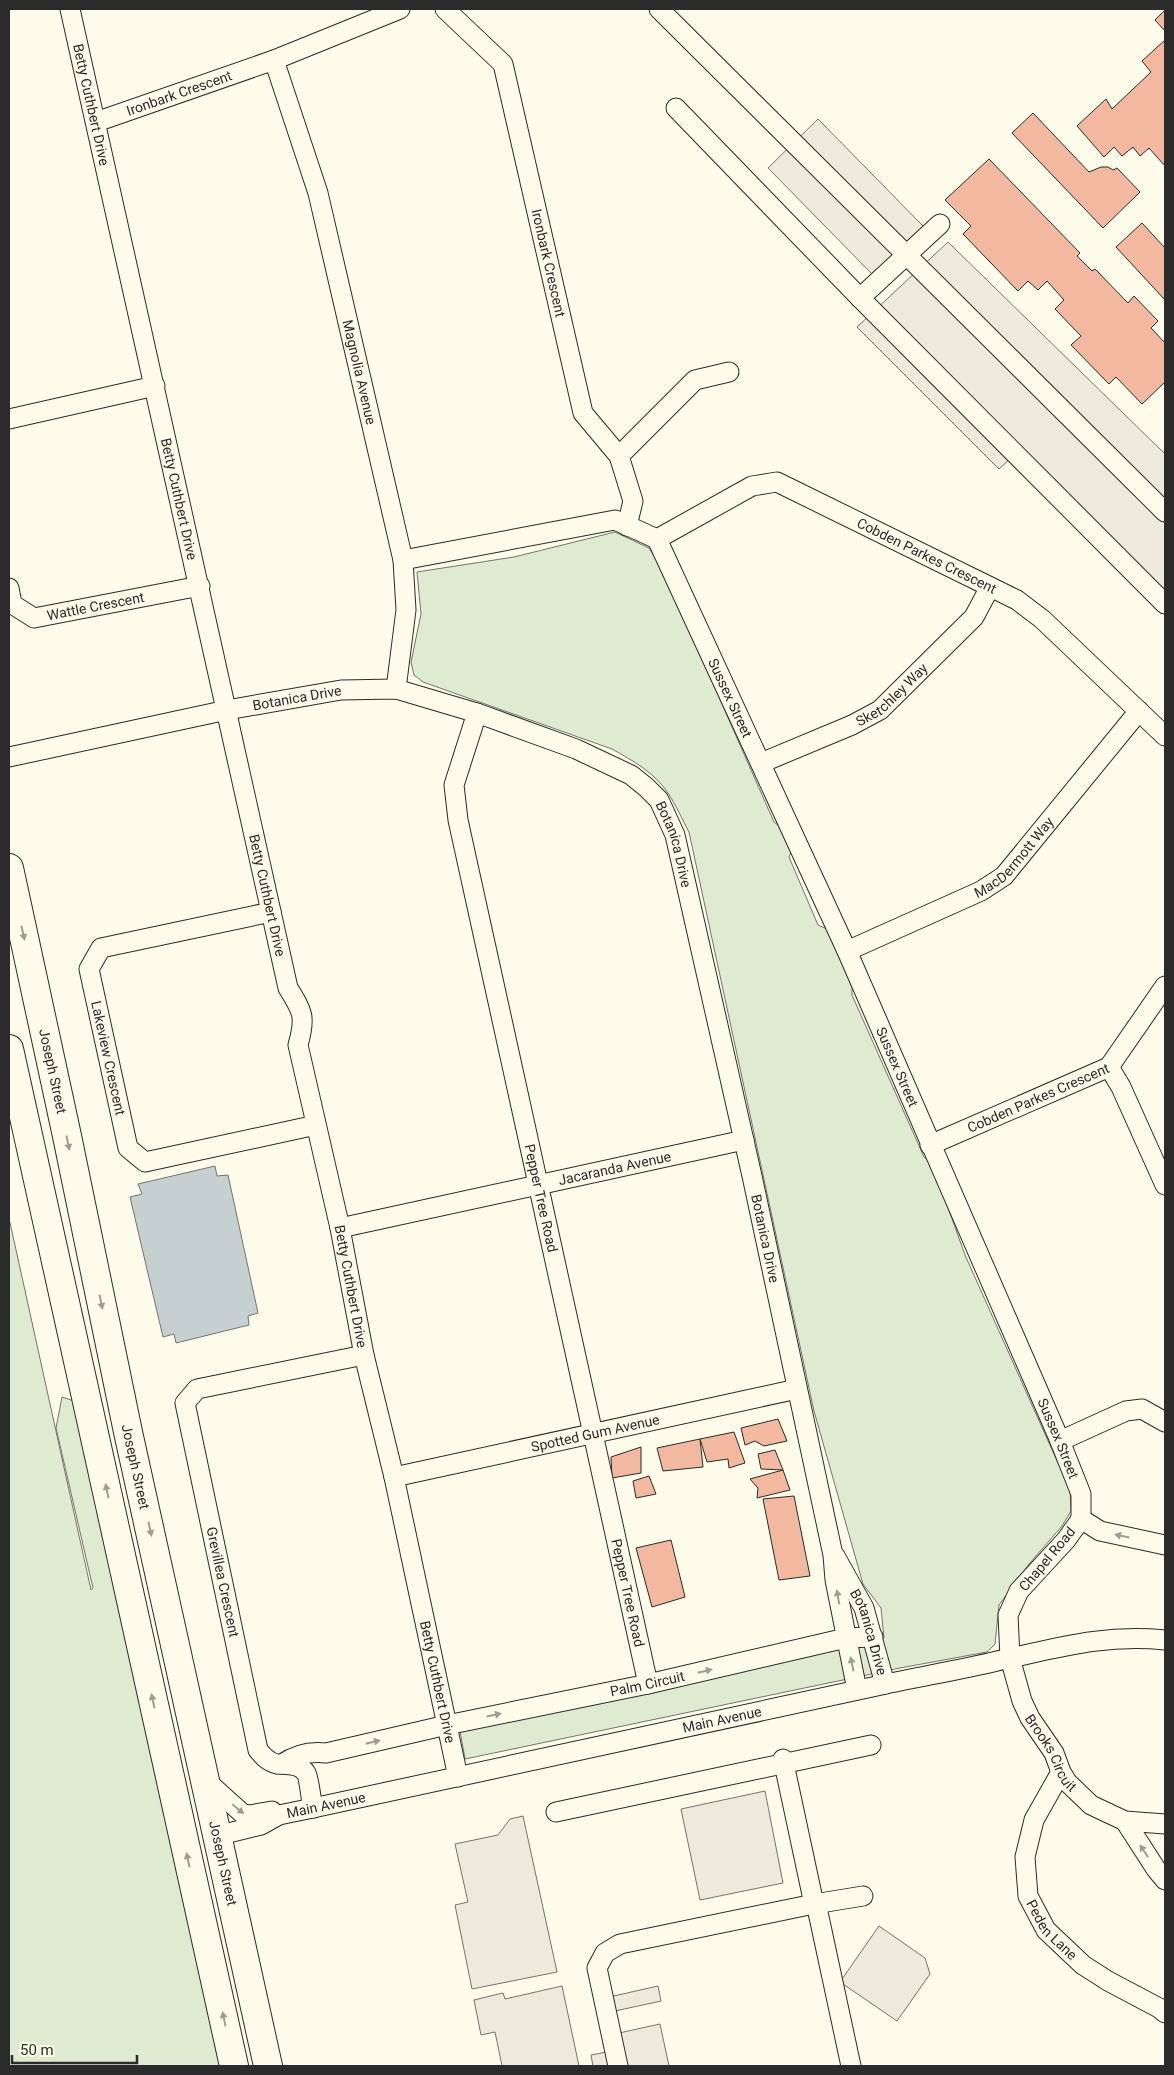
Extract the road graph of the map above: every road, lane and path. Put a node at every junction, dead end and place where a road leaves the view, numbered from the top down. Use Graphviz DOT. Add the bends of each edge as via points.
graph roads {
  1 [pos="70,9"];
  2 [pos="400,9"];
  3 [pos="445,9"];
  4 [pos="659,9"];
  5 [pos="274,60"];
  6 [pos="676,108"];
  7 [pos="96,122"];
  8 [pos="940,224"];
  9 [pos="906,255"];
  10 [pos="860,298"];
  11 [pos="729,372"];
  12 [pos="155,386"];
  13 [pos="9,419"];
  14 [pos="619,456"];
  15 [pos="1165,512"];
  16 [pos="627,526"];
  17 [pos="657,539"];
  18 [pos="403,560"];
  19 [pos="200,586"];
  20 [pos="990,587"];
  21 [pos="9,588"];
  22 [pos="1165,604"];
  23 [pos="396,689"];
  24 [pos="227,710"];
  25 [pos="1139,711"];
  26 [pos="478,713"];
  27 [pos="1165,736"];
  28 [pos="9,758"];
  29 [pos="761,763"];
  30 [pos="9,868"];
  31 [pos="271,912"];
  32 [pos="847,951"];
  33 [pos="1165,986"];
  34 [pos="9,1049"];
  35 [pos="1109,1067"];
  36 [pos="316,1125"];
  37 [pos="744,1140"];
  38 [pos="930,1146"];
  39 [pos="538,1184"];
  40 [pos="1165,1185"];
  41 [pos="340,1228"];
  42 [pos="364,1355"];
  43 [pos="797,1389"];
  44 [pos="1165,1422"];
  45 [pos="593,1433"];
  46 [pos="1060,1441"];
  47 [pos="394,1477"];
  48 [pos="1081,1519"];
  49 [pos="1165,1545"];
  50 [pos="834,1554"];
  51 [pos="873,1637"];
  52 [pos="846,1638"];
  53 [pos="1165,1640"];
  54 [pos="1010,1658"];
  55 [pos="648,1684"];
  56 [pos="885,1684"];
  57 [pos="858,1690"];
  58 [pos="447,1725"];
  59 [pos="871,1745"];
  60 [pos="326,1753"];
  61 [pos="784,1762"];
  62 [pos="282,1764"];
  63 [pos="1061,1772"];
  64 [pos="308,1776"];
  65 [pos="458,1777"];
  66 [pos="204,1779"];
  67 [pos="313,1808"];
  68 [pos="556,1812"];
  69 [pos="279,1815"];
  70 [pos="1125,1821"];
  71 [pos="1165,1824"];
  72 [pos="216,1836"];
  73 [pos="1165,1880"];
  74 [pos="863,1896"];
  75 [pos="815,1904"];
  76 [pos="1165,2013"];
  77 [pos="234,2066"];
  78 [pos="268,2066"];
  79 [pos="618,2066"];
  80 [pos="851,2066"];
  1 -- 7 [label="street, Betty Cuthbert Drive"];
  2 -- 5 [label="street, Ironbark Crescent"];
  3 -- 14 [label="street, Ironbark Crescent" via="502,64 583,413"];
  4 -- 9 [label="street"];
  5 -- 7 [label="street, Ironbark Crescent"];
  5 -- 18 [label="street, Magnolia Avenue" via="318,193"];
  6 -- 10 [label="street"];
  7 -- 12 [label="street, Betty Cuthbert Drive"];
  8 -- 9 [label="street"];
  9 -- 10 [label="street"];
  9 -- 15 [label="street"];
  10 -- 22 [label="street"];
  11 -- 14 [label="street" via="695,380"];
  12 -- 13 [label="street"];
  12 -- 19 [label="street, Betty Cuthbert Drive"];
  14 -- 16 [label="street, Ironbark Crescent" via="633,501"];
  16 -- 17 [label="street"];
  16 -- 18 [label="street" via="615,520"];
  17 -- 20 [label="street, Cobden Parkes Crescent" via="752,486 777,482"];
  17 -- 29 [label="street, Sussex Street"];
  18 -- 23 [label="street, Magnolia Avenue" via="406,610"];
  19 -- 21 [label="street, Wattle Crescent" via="34,618 12,604"];
  19 -- 24 [label="street, Betty Cuthbert Drive"];
  20 -- 25 [label="street, Cobden Parkes Crescent" via="1017,600 1042,619"];
  20 -- 29 [label="street, Sketchley Way" via="974,617 880,710"];
  23 -- 24 [label="street, Botanica Drive" via="341,690"];
  23 -- 26 [label="street, Botanica Drive"];
  24 -- 28 [label="street, Botanica Drive"];
  24 -- 31 [label="street, Betty Cuthbert Drive"];
  25 -- 27 [label="street, Cobden Parkes Crescent"];
  25 -- 32 [label="street, MacDermott Way" via="1004,876 980,891"];
  26 -- 37 [label="street, Botanica Drive" via="610,764 631,775 659,800 675,835"];
  26 -- 39 [label="street, Pepper Tree Road" via="454,785 458,820"];
  29 -- 32 [label="street, Sussex Street"];
  30 -- 66 [label="highway, Joseph Street, one-way"];
  31 -- 36 [label="street, Betty Cuthbert Drive" via="288,988 301,1009 304,1026 298,1045"];
  31 -- 36 [label="street, Lakeview Crescent" via="101,948 89,969 128,1148 145,1162"];
  32 -- 38 [label="street, Sussex Street"];
  33 -- 35 [label="street, Cobden Parkes Crescent"];
  77 -- 34 [label="highway, one-way"];
  35 -- 38 [label="street, Cobden Parkes Crescent"];
  35 -- 40 [label="street"];
  36 -- 41 [label="street, Betty Cuthbert Drive"];
  37 -- 39 [label="street, Jacaranda Avenue"];
  37 -- 43 [label="street, Botanica Drive"];
  38 -- 46 [label="street, Sussex Street"];
  39 -- 41 [label="street, Jacaranda Avenue"];
  39 -- 45 [label="street, Pepper Tree Road"];
  41 -- 42 [label="street, Betty Cuthbert Drive"];
  42 -- 47 [label="street, Betty Cuthbert Drive"];
  42 -- 62 [label="street, Grevillea Crescent" via="198,1389 186,1403 258,1750 264,1758"];
  43 -- 45 [label="street, Spotted Gum Avenue"];
  43 -- 50 [label="street, Botanica Drive"];
  44 -- 46 [label="street" via="1142,1409 1126,1411"];
  45 -- 47 [label="street, Spotted Gum Avenue"];
  45 -- 55 [label="street, Pepper Tree Road"];
  46 -- 48 [label="street, Sussex Street" via="1081,1494"];
  47 -- 58 [label="street, Betty Cuthbert Drive"];
  49 -- 48 [label="street, one-way" via="1100,1531"];
  48 -- 54 [label="street, Chapel Road" via="1013,1602 1007,1623"];
  50 -- 51 [label="street, Botanica Drive" via="864,1608"];
  52 -- 50 [label="street, Botanica Drive, one-way" via="835,1580"];
  51 -- 52 [label="street, Palm Circuit"];
  51 -- 56 [label="street, Botanica Drive"];
  55 -- 52 [label="street, Palm Circuit, one-way"];
  57 -- 52 [label="street, Botanica Drive, one-way"];
  53 -- 54 [label="street, Main Avenue" via="1103,1639"];
  54 -- 56 [label="street, Main Avenue"];
  54 -- 63 [label="street, Brooks Circuit" via="1022,1701 1054,1753"];
  58 -- 55 [label="street, Palm Circuit, one-way"];
  56 -- 57 [label="street, Main Avenue"];
  57 -- 65 [label="street, Main Avenue"];
  60 -- 58 [label="street, one-way"];
  58 -- 65 [label="street, Betty Cuthbert Drive"];
  59 -- 61 [label="street"];
  60 -- 62 [label="street" via="293,1757"];
  60 -- 64 [label="street"];
  61 -- 68 [label="street"];
  61 -- 75 [label="street"];
  62 -- 64 [label="street" via="295,1765"];
  63 -- 70 [label="street, Brooks Circuit" via="1091,1805"];
  63 -- 76 [label="street, Peden Lane" via="1034,1820 1025,1857 1028,1896 1046,1930 1083,1965"];
  64 -- 67 [label="street"];
  65 -- 67 [label="street, Main Avenue"];
  66 -- 69 [label="street, Main Avenue, one-way" via="244,1814 273,1810"];
  66 -- 72 [label="highway, Joseph Street"];
  67 -- 69 [label="street, Main Avenue"];
  69 -- 72 [label="street, Main Avenue" via="261,1825"];
  70 -- 71 [label="street, Brooks Circuit"];
  73 -- 70 [label="street, one-way"];
  72 -- 78 [label="highway, Joseph Street"];
  74 -- 75 [label="street"];
  75 -- 79 [label="street" via="620,1944 605,1953 597,1968"];
  75 -- 80 [label="street"];
}
